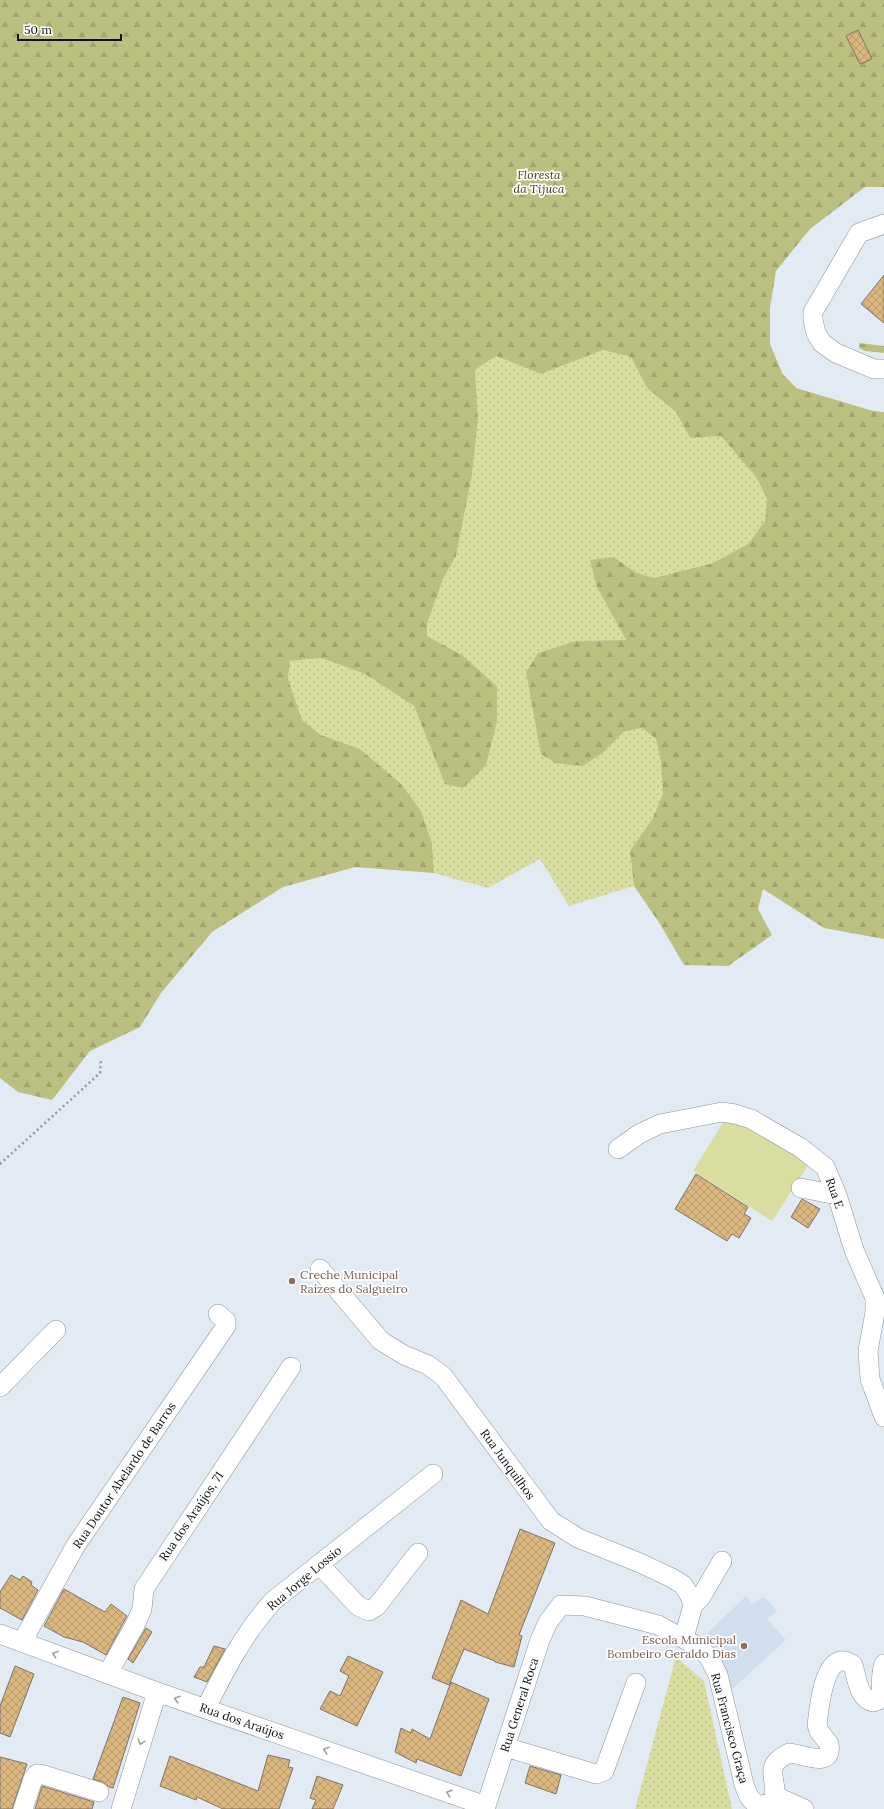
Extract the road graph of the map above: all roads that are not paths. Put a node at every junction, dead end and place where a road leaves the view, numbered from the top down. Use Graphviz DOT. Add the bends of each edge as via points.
graph roads {
  1 [pos="884,224"];
  2 [pos="884,369"];
  3 [pos="618,1149"];
  4 [pos="801,1188"];
  5 [pos="838,1195"];
  6 [pos="320,1269"];
  7 [pos="218,1314"];
  8 [pos="56,1330"];
  9 [pos="291,1367"];
  10 [pos="4,1377"];
  11 [pos="884,1417"];
  12 [pos="433,1474"];
  13 [pos="418,1553"];
  14 [pos="722,1561"];
  15 [pos="319,1564"];
  16 [pos="561,1605"];
  17 [pos="693,1605"];
  18 [pos="0,1634"];
  19 [pos="684,1638"];
  20 [pos="22,1642"];
  21 [pos="884,1664"];
  22 [pos="108,1673"];
  23 [pos="636,1683"];
  24 [pos="157,1692"];
  25 [pos="206,1708"];
  26 [pos="505,1747"];
  27 [pos="99,1792"];
  28 [pos="775,1796"];
  29 [pos="485,1808"];
  30 [pos="23,1809"];
  31 [pos="121,1809"];
  32 [pos="804,1809"];
  1 -- 2 [label="street" via="859,233 813,312 816,333 822,343 836,354 874,369"];
  3 -- 5 [label="street, Rua E" via="648,1128 660,1124 722,1112 735,1114 751,1120 814,1157 825,1167"];
  4 -- 5 [label="street"];
  5 -- 11 [label="street, Rua E" via="854,1250 875,1298 868,1351 869,1365 874,1391"];
  6 -- 17 [label="street, Rua Junquilhos" via="380,1341 428,1365 443,1376 551,1521 578,1538 672,1578 682,1585"];
  7 -- 20 [label="street, Rua Doutor Abelardo de Barros" via="226,1321 226,1326 76,1545"];
  8 -- 10 [label="street"];
  9 -- 22 [label="street, Rua dos Araújos, 71" via="144,1589 142,1609"];
  12 -- 15 [label="street, Rua Jorge Lossio"];
  13 -- 15 [label="street" via="377,1606 369,1611 358,1606"];
  14 -- 17 [label="street" via="701,1597"];
  15 -- 25 [label="street, Rua Jorge Lossio" via="273,1601 254,1622"];
  16 -- 19 [label="street, Rua Francisco Graça" via="585,1606 617,1613 658,1625"];
  16 -- 26 [label="street, Rua General Roca" via="548,1622 540,1640"];
  17 -- 19 [label="street"];
  18 -- 20 [label="street, Rua dos Araújos"];
  19 -- 28 [label="street, Rua Francisco Graça" via="709,1657 718,1675 748,1796 755,1804 761,1806 773,1801"];
  22 -- 20 [label="street, Rua dos Araújos, one-way"];
  21 -- 28 [label="street" via="881,1670 882,1694 879,1700 873,1702 865,1698 859,1688 853,1665 840,1662 832,1667 823,1682 817,1725 829,1744 828,1750 818,1759 789,1753 777,1761 772,1775"];
  22 -- 24 [label="street, Rua dos Araújos"];
  23 -- 26 [label="street" via="604,1772 601,1774"];
  25 -- 24 [label="street, Rua dos Araújos, one-way"];
  24 -- 31 [label="street, one-way"];
  29 -- 25 [label="street, Rua dos Araújos, one-way"];
  26 -- 29 [label="street, Rua General Roca"];
  27 -- 30 [label="street" via="37,1774"];
  28 -- 32 [label="street"];
}
